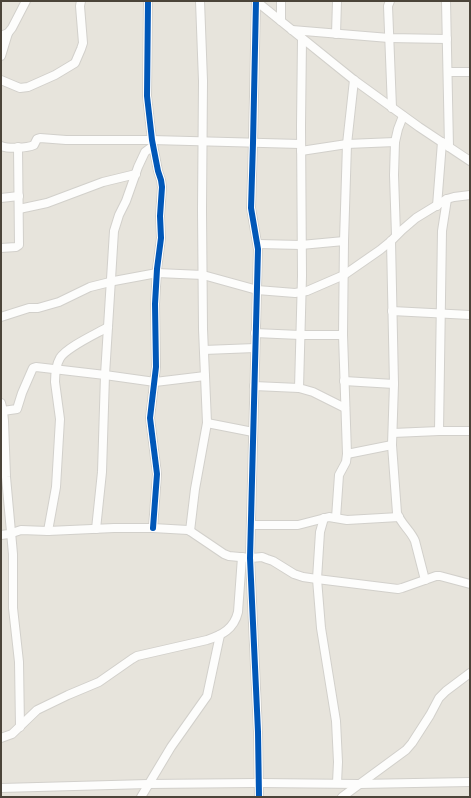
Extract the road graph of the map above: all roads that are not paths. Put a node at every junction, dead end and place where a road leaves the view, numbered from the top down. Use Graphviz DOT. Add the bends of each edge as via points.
graph roads {
  1 [pos="26,1"];
  2 [pos="81,1"];
  3 [pos="148,1"];
  4 [pos="200,1"];
  5 [pos="256,1"];
  6 [pos="281,1"];
  7 [pos="336,1"];
  8 [pos="390,1"];
  9 [pos="446,1"];
  10 [pos="281,21"];
  11 [pos="292,30"];
  12 [pos="336,34"];
  13 [pos="4,35"];
  14 [pos="389,38"];
  15 [pos="302,39"];
  16 [pos="447,39"];
  17 [pos="1,56"];
  18 [pos="448,72"];
  19 [pos="470,72"];
  20 [pos="1,80"];
  21 [pos="354,80"];
  22 [pos="392,108"];
  23 [pos="403,116"];
  24 [pos="202,141"];
  25 [pos="395,142"];
  26 [pos="152,143"];
  27 [pos="253,143"];
  28 [pos="347,144"];
  29 [pos="446,145"];
  30 [pos="1,146"];
  31 [pos="18,147"];
  32 [pos="301,148"];
  33 [pos="470,162"];
  34 [pos="136,174"];
  35 [pos="19,196"];
  36 [pos="470,196"];
  37 [pos="1,198"];
  38 [pos="447,199"];
  39 [pos="437,206"];
  40 [pos="19,209"];
  41 [pos="393,238"];
  42 [pos="344,242"];
  43 [pos="258,244"];
  44 [pos="301,245"];
  45 [pos="1,248"];
  46 [pos="157,273"];
  47 [pos="203,275"];
  48 [pos="344,275"];
  49 [pos="111,282"];
  50 [pos="257,290"];
  51 [pos="301,292"];
  52 [pos="392,311"];
  53 [pos="442,313"];
  54 [pos="470,315"];
  55 [pos="1,316"];
  56 [pos="108,327"];
  57 [pos="255,333"];
  58 [pos="300,335"];
  59 [pos="343,335"];
  60 [pos="255,348"];
  61 [pos="204,350"];
  62 [pos="56,369"];
  63 [pos="105,375"];
  64 [pos="205,376"];
  65 [pos="344,381"];
  66 [pos="155,382"];
  67 [pos="394,384"];
  68 [pos="254,386"];
  69 [pos="299,388"];
  70 [pos="2,407"];
  71 [pos="345,408"];
  72 [pos="207,423"];
  73 [pos="439,431"];
  74 [pos="253,432"];
  75 [pos="470,432"];
  76 [pos="393,433"];
  77 [pos="392,445"];
  78 [pos="3,451"];
  79 [pos="347,454"];
  80 [pos="399,517"];
  81 [pos="324,518"];
  82 [pos="336,518"];
  83 [pos="250,525"];
  84 [pos="153,528"];
  85 [pos="96,529"];
  86 [pos="48,531"];
  87 [pos="190,531"];
  88 [pos="12,533"];
  89 [pos="1,535"];
  90 [pos="246,557"];
  91 [pos="317,579"];
  92 [pos="425,580"];
  93 [pos="470,584"];
  94 [pos="220,635"];
  95 [pos="470,673"];
  96 [pos="20,727"];
  97 [pos="1,738"];
  98 [pos="470,782"];
  99 [pos="258,783"];
  100 [pos="338,783"];
  101 [pos="148,784"];
  102 [pos="359,784"];
  103 [pos="1,788"];
  104 [pos="141,797"];
  105 [pos="259,797"];
  106 [pos="342,797"];
  1 -- 13 [label="street" via="14,26"];
  2 -- 20 [label="street" via="83,43 75,63 28,87 20,88"];
  3 -- 26 [label="street" via="147,96"];
  4 -- 24 [label="street" via="203,64"];
  5 -- 10 [label="street"];
  5 -- 27 [label="street"];
  6 -- 10 [label="street"];
  7 -- 12 [label="street"];
  8 -- 14 [label="street"];
  9 -- 16 [label="street"];
  10 -- 11 [label="street"];
  11 -- 12 [label="street"];
  11 -- 15 [label="street"];
  12 -- 14 [label="street"];
  13 -- 17 [label="street"];
  14 -- 16 [label="street"];
  14 -- 22 [label="street"];
  15 -- 21 [label="street"];
  15 -- 32 [label="street"];
  16 -- 18 [label="street"];
  18 -- 19 [label="street"];
  18 -- 29 [label="street"];
  21 -- 22 [label="street"];
  21 -- 28 [label="street"];
  22 -- 23 [label="street"];
  23 -- 25 [label="street"];
  23 -- 29 [label="street"];
  24 -- 26 [label="street"];
  24 -- 27 [label="street"];
  24 -- 47 [label="street"];
  25 -- 28 [label="street"];
  25 -- 41 [label="street"];
  26 -- 31 [label="street" via="40,138 32,146"];
  26 -- 34 [label="street" via="145,152"];
  26 -- 46 [label="street" via="162,187"];
  27 -- 32 [label="street"];
  27 -- 43 [label="street" via="251,208"];
  28 -- 32 [label="street"];
  28 -- 42 [label="street"];
  29 -- 33 [label="street"];
  29 -- 39 [label="street"];
  30 -- 31 [label="street"];
  31 -- 35 [label="street"];
  32 -- 44 [label="street"];
  34 -- 40 [label="street" via="103,182 47,203"];
  34 -- 49 [label="street" via="115,228"];
  35 -- 37 [label="street"];
  35 -- 40 [label="street"];
  36 -- 38 [label="street"];
  38 -- 39 [label="street"];
  38 -- 53 [label="street" via="442,231"];
  39 -- 41 [label="street" via="416,218"];
  40 -- 45 [label="street" via="19,245"];
  41 -- 48 [label="street"];
  41 -- 52 [label="street"];
  42 -- 44 [label="street"];
  42 -- 48 [label="street"];
  43 -- 44 [label="street"];
  43 -- 50 [label="street"];
  44 -- 51 [label="street"];
  46 -- 47 [label="street"];
  46 -- 49 [label="street"];
  46 -- 66 [label="street"];
  47 -- 50 [label="street"];
  47 -- 61 [label="street"];
  48 -- 51 [label="street"];
  48 -- 59 [label="street"];
  49 -- 55 [label="street" via="84,290 59,302"];
  49 -- 56 [label="street"];
  50 -- 51 [label="street"];
  50 -- 57 [label="street"];
  51 -- 58 [label="street"];
  52 -- 53 [label="street"];
  52 -- 67 [label="street"];
  53 -- 54 [label="street"];
  53 -- 73 [label="street"];
  56 -- 62 [label="street" via="68,350"];
  56 -- 63 [label="street"];
  57 -- 58 [label="street"];
  57 -- 60 [label="street"];
  58 -- 59 [label="street"];
  58 -- 69 [label="street"];
  59 -- 65 [label="street"];
  60 -- 61 [label="street"];
  60 -- 68 [label="street"];
  61 -- 64 [label="street"];
  62 -- 63 [label="street"];
  62 -- 70 [label="street" via="33,368 17,409"];
  62 -- 86 [label="street" via="55,382 60,419 56,487"];
  63 -- 66 [label="street"];
  63 -- 85 [label="street" via="102,472"];
  64 -- 66 [label="street"];
  64 -- 72 [label="street"];
  65 -- 67 [label="street"];
  65 -- 71 [label="street"];
  66 -- 84 [label="street" via="150,418 157,474"];
  67 -- 76 [label="street"];
  68 -- 69 [label="street"];
  68 -- 74 [label="street"];
  69 -- 71 [label="street"];
  70 -- 78 [label="street"];
  71 -- 79 [label="street"];
  72 -- 74 [label="street"];
  72 -- 87 [label="street"];
  73 -- 75 [label="street"];
  73 -- 76 [label="street"];
  74 -- 83 [label="street"];
  76 -- 77 [label="street"];
  77 -- 79 [label="street"];
  77 -- 80 [label="street"];
  78 -- 88 [label="street"];
  79 -- 82 [label="street" via="339,475"];
  80 -- 82 [label="street" via="347,520"];
  80 -- 92 [label="street" via="413,536"];
  81 -- 82 [label="street"];
  81 -- 83 [label="street" via="293,526"];
  81 -- 91 [label="street" via="320,532"];
  83 -- 90 [label="street"];
  84 -- 85 [label="street"];
  84 -- 87 [label="street"];
  85 -- 86 [label="street"];
  86 -- 88 [label="street" via="21,530"];
  87 -- 90 [label="street" via="224,554"];
  88 -- 89 [label="street"];
  88 -- 96 [label="street" via="13,608 19,662"];
  90 -- 91 [label="street" via="266,558 294,574"];
  90 -- 94 [label="street" via="236,620"];
  90 -- 99 [label="street" via="258,732"];
  91 -- 92 [label="street" via="398,589"];
  91 -- 100 [label="street" via="323,642 336,721"];
  92 -- 93 [label="street" via="440,576"];
  94 -- 96 [label="street" via="137,656 95,684 37,710"];
  94 -- 101 [label="street" via="207,696 171,746"];
  95 -- 102 [label="street" via="439,698 406,750"];
  96 -- 97 [label="street" via="12,734"];
  98 -- 102 [label="street"];
  99 -- 100 [label="street"];
  99 -- 101 [label="street"];
  99 -- 105 [label="street"];
  100 -- 102 [label="street"];
  101 -- 103 [label="street"];
  101 -- 104 [label="street"];
  102 -- 106 [label="street"];
}
